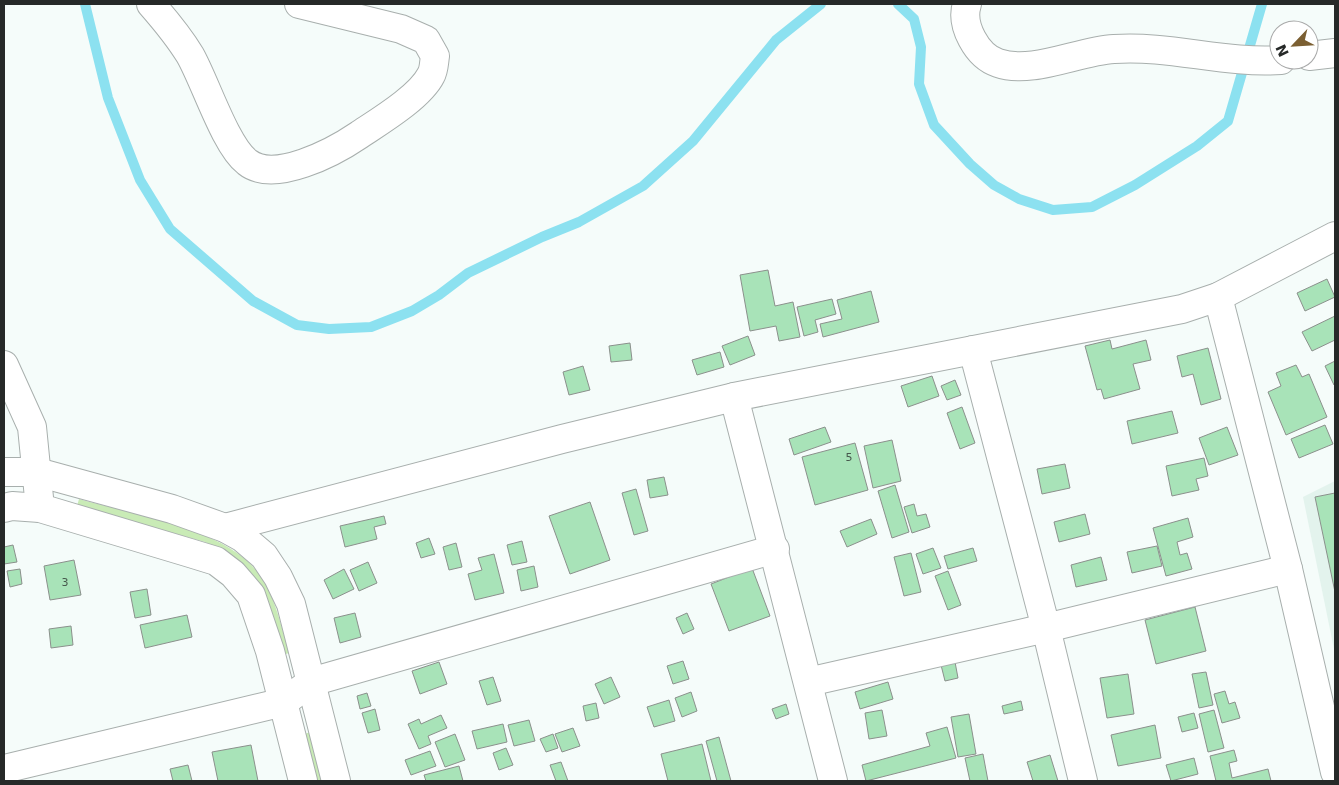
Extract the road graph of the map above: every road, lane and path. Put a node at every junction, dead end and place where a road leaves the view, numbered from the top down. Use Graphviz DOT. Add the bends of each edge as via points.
graph roads {
  1 [pos="152,4"];
  2 [pos="299,4"];
  3 [pos="967,4"];
  4 [pos="1335,53"];
  5 [pos="1319,55"];
  6 [pos="1269,61"];
  7 [pos="1335,236"];
  8 [pos="1218,297"];
  9 [pos="973,350"];
  10 [pos="4,365"];
  11 [pos="734,397"];
  12 [pos="4,472"];
  13 [pos="37,472"];
  14 [pos="4,508"];
  15 [pos="40,508"];
  16 [pos="224,528"];
  17 [pos="775,549"];
  18 [pos="1288,569"];
  19 [pos="1046,628"];
  20 [pos="312,682"];
  21 [pos="808,682"];
  22 [pos="284,702"];
  23 [pos="4,769"];
  24 [pos="1335,772"];
  25 [pos="303,781"];
  26 [pos="336,781"];
  27 [pos="832,781"];
  28 [pos="1083,781"];
  1 -- 2 [label="street" via="190,55 222,124 246,162 260,169 281,170 304,163 356,137 405,104 431,75 436,56 426,40 401,29"];
  3 -- 6 [label="street" via="968,31 978,49 997,63 1026,66 1113,49 1160,49 1246,62"];
  4 -- 5 [label="street"];
  7 -- 8 [label="street"];
  8 -- 9 [label="street" via="1143,318"];
  8 -- 18 [label="street"];
  9 -- 11 [label="street"];
  9 -- 19 [label="street"];
  10 -- 13 [label="street" via="32,427"];
  11 -- 16 [label="street"];
  11 -- 17 [label="street"];
  12 -- 13 [label="street"];
  13 -- 15 [label="street"];
  13 -- 16 [label="street" via="172,509"];
  14 -- 15 [label="street"];
  15 -- 22 [label="street" via="190,552 216,562 233,574 251,595"];
  16 -- 20 [label="street" via="243,538 264,556 278,576 291,604"];
  17 -- 20 [label="street"];
  17 -- 21 [label="street"];
  18 -- 19 [label="street"];
  18 -- 24 [label="street"];
  19 -- 21 [label="street"];
  19 -- 28 [label="street"];
  20 -- 22 [label="street"];
  20 -- 26 [label="street"];
  21 -- 27 [label="street"];
  22 -- 23 [label="street"];
  22 -- 25 [label="street"];
}
